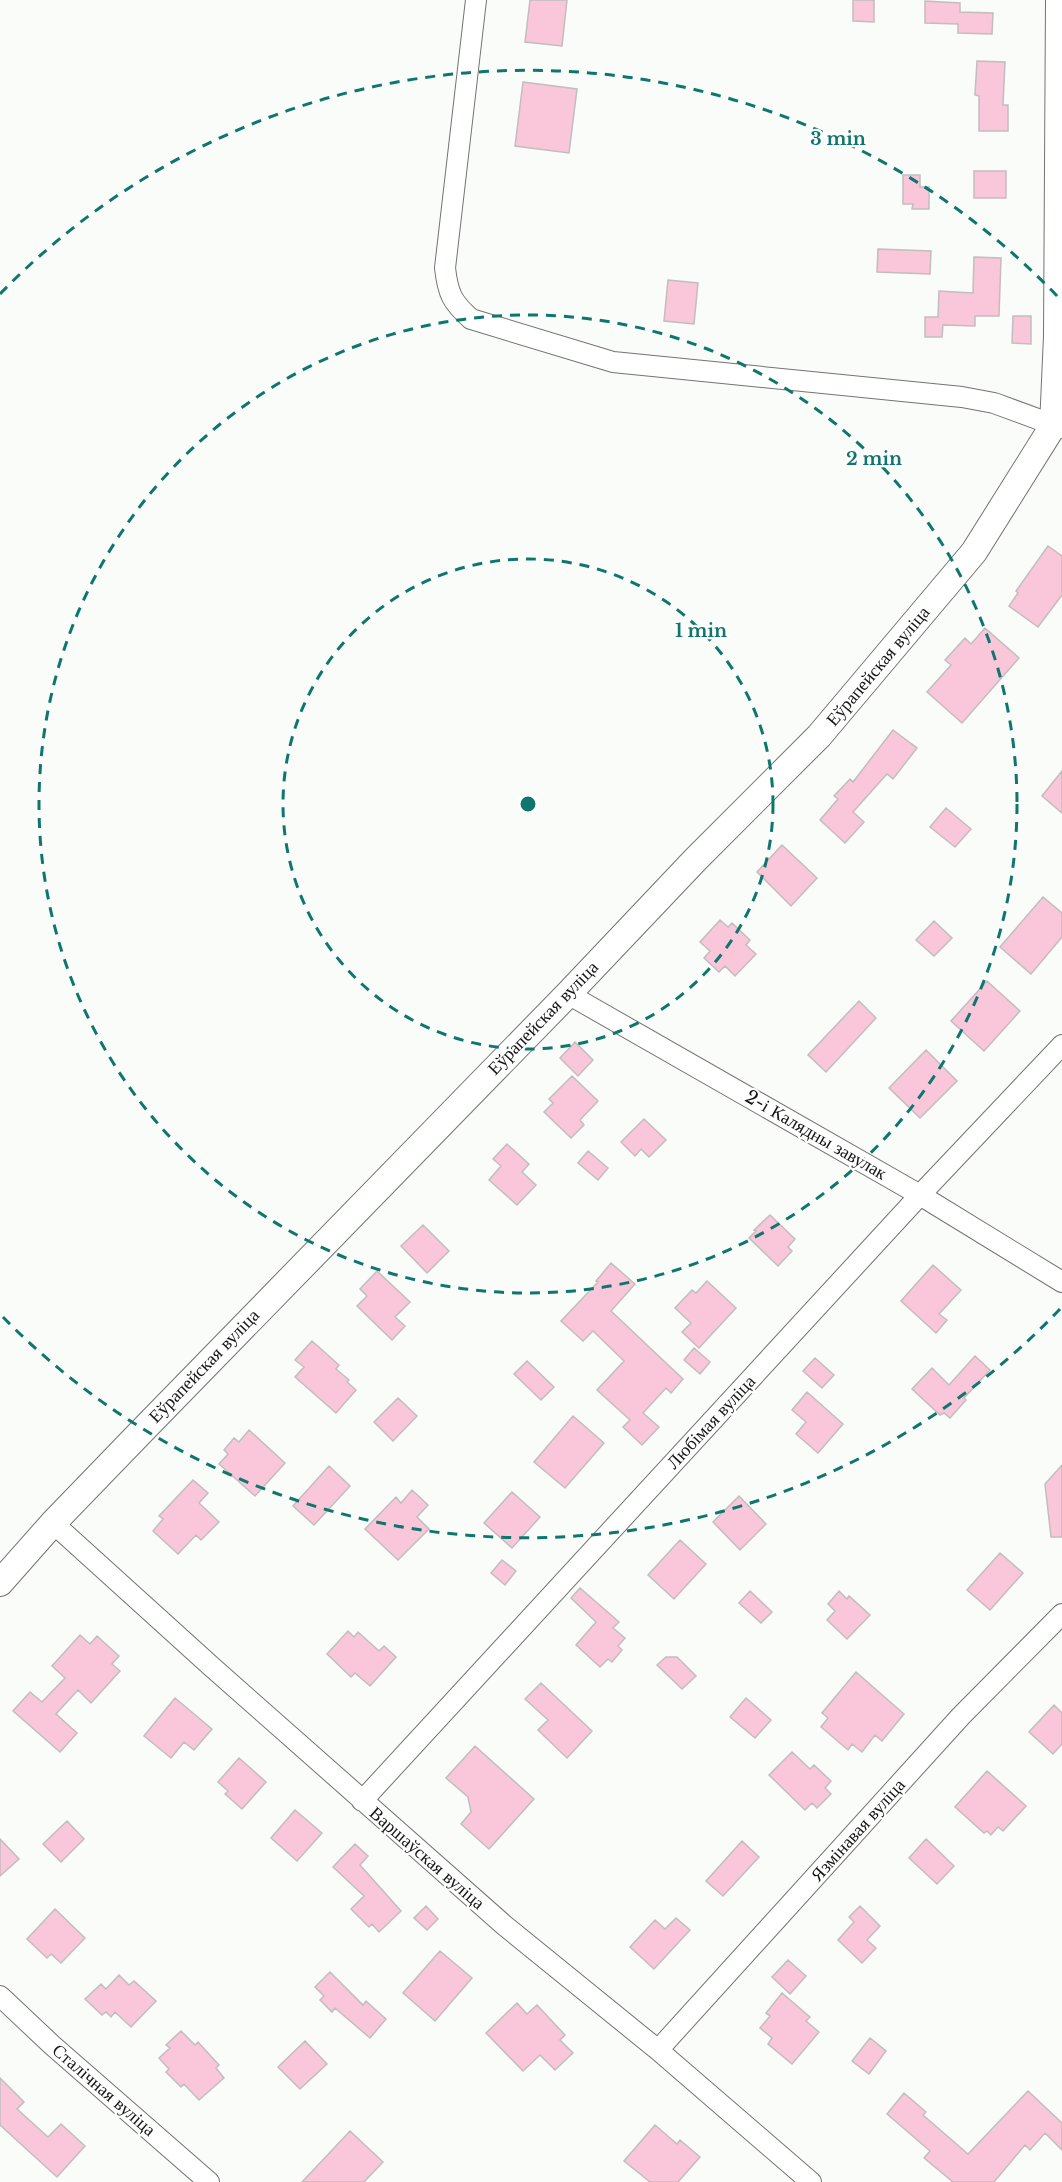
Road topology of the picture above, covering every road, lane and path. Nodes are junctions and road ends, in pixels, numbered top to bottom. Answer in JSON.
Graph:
{"nodes":[{"id":1,"x":476,"y":0,"type":"edge"},
{"id":2,"x":1059,"y":0,"type":"edge"},
{"id":3,"x":1058,"y":427,"type":"edge"},
{"id":4,"x":568,"y":994,"type":"junction"},
{"id":5,"x":1062,"y":1045,"type":"edge"},
{"id":6,"x":920,"y":1195,"type":"junction"},
{"id":7,"x":1062,"y":1282,"type":"edge"},
{"id":8,"x":53,"y":1523,"type":"junction"},
{"id":9,"x":0,"y":1584,"type":"edge"},
{"id":10,"x":1062,"y":1614,"type":"edge"},
{"id":11,"x":362,"y":1801,"type":"junction"},
{"id":12,"x":0,"y":1996,"type":"edge"},
{"id":13,"x":658,"y":2050,"type":"junction"},
{"id":14,"x":209,"y":2182,"type":"edge"},
{"id":15,"x":811,"y":2182,"type":"edge"}],
"edges":[{"from":1,"to":3,"type":"street"},
{"from":2,"to":3,"type":"street"},
{"from":3,"to":4,"type":"street","name":"Еўрапейская вуліца"},
{"from":4,"to":6,"type":"street","name":"2-і Калядны завулак"},
{"from":4,"to":8,"type":"street","name":"Еўрапейская вуліца"},
{"from":5,"to":6,"type":"street","name":"Любімая вуліца"},
{"from":6,"to":7,"type":"street","name":"2-і Калядны завулак"},
{"from":6,"to":11,"type":"street","name":"Любімая вуліца"},
{"from":8,"to":9,"type":"street","name":"Еўрапейская вуліца"},
{"from":8,"to":11,"type":"street","name":"Варшаўская вуліца"},
{"from":10,"to":13,"type":"street","name":"Язмінавая вуліца"},
{"from":11,"to":13,"type":"street","name":"Варшаўская вуліца"},
{"from":12,"to":14,"type":"street","name":"Сталічная вуліца"},
{"from":13,"to":15,"type":"street","name":"Варшаўская вуліца"}]}
